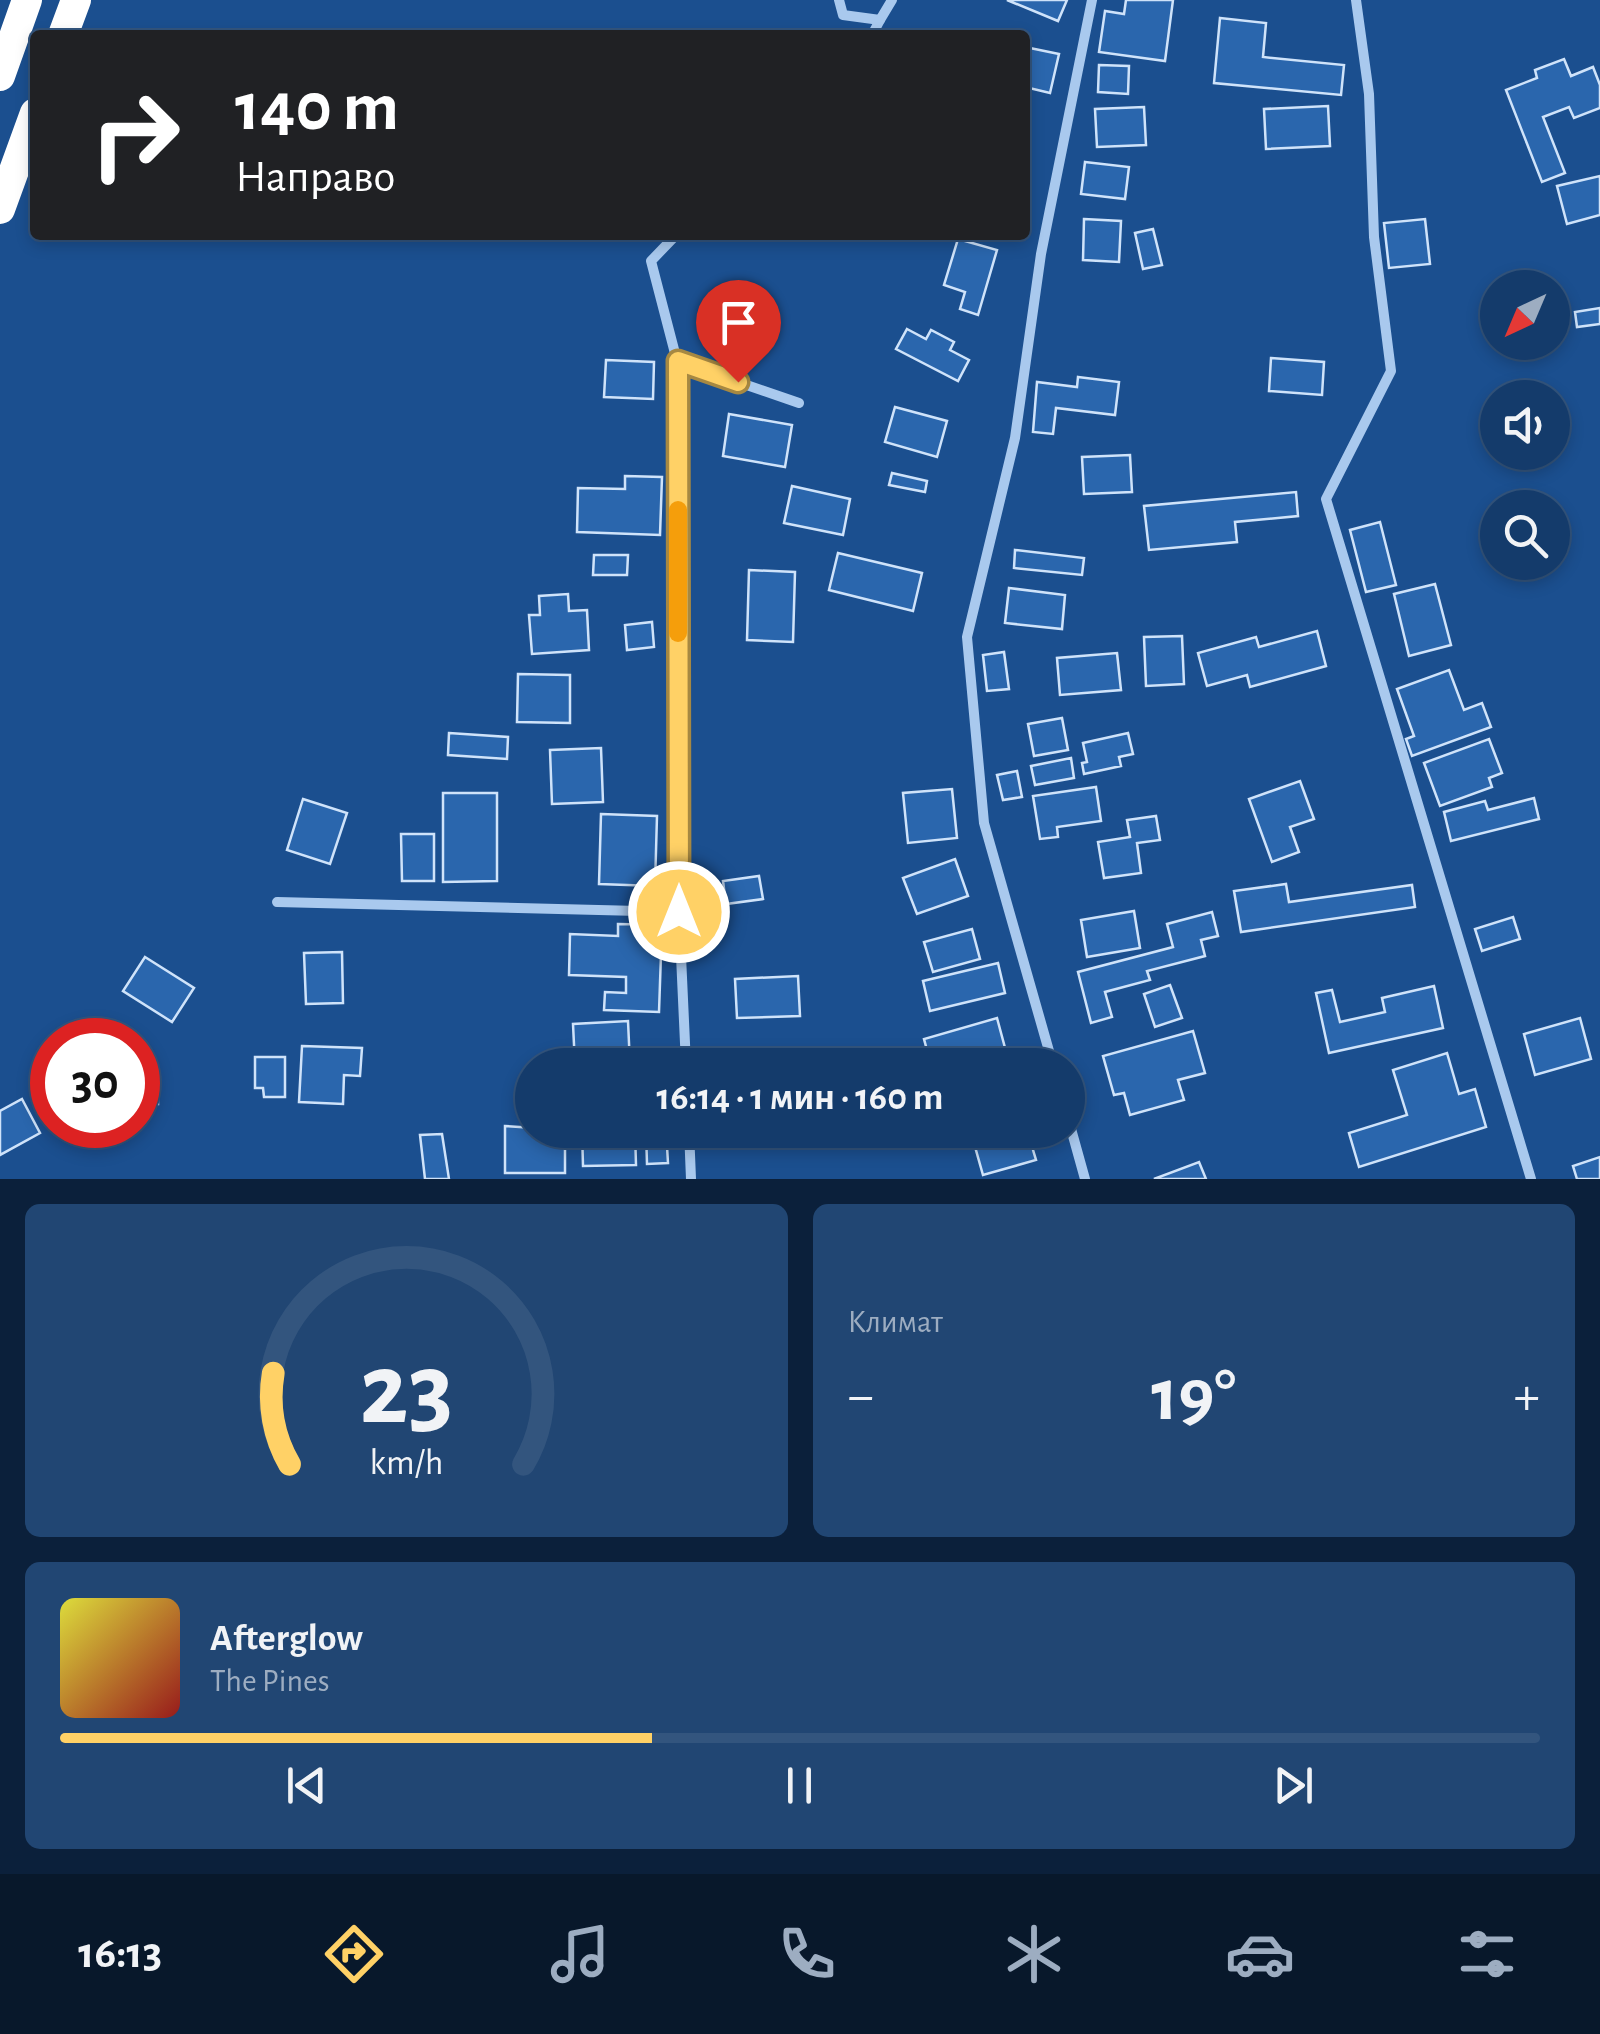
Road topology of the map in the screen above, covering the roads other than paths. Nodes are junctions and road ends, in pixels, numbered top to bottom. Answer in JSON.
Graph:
{"nodes":[{"id":1,"x":27,"y":0,"type":"edge"},
{"id":2,"x":76,"y":0,"type":"edge"},
{"id":3,"x":839,"y":0,"type":"edge"},
{"id":4,"x":892,"y":0,"type":"edge"},
{"id":5,"x":1092,"y":0,"type":"edge"},
{"id":6,"x":1356,"y":0,"type":"edge"},
{"id":7,"x":880,"y":20,"type":"junction"},
{"id":8,"x":66,"y":30,"type":"edge"},
{"id":9,"x":875,"y":30,"type":"edge"},
{"id":10,"x":0,"y":76,"type":"edge"},
{"id":11,"x":30,"y":127,"type":"edge"},
{"id":12,"x":0,"y":210,"type":"edge"},
{"id":13,"x":671,"y":240,"type":"edge"},
{"id":14,"x":678,"y":361,"type":"junction"},
{"id":15,"x":799,"y":403,"type":"dead end"},
{"id":16,"x":277,"y":902,"type":"dead end"},
{"id":17,"x":679,"y":912,"type":"junction"},
{"id":18,"x":685,"y":1048,"type":"edge"},
{"id":19,"x":1047,"y":1048,"type":"edge"},
{"id":20,"x":690,"y":1148,"type":"edge"},
{"id":21,"x":1076,"y":1148,"type":"edge"},
{"id":22,"x":691,"y":1179,"type":"edge"},
{"id":23,"x":1085,"y":1179,"type":"edge"},
{"id":24,"x":1531,"y":1179,"type":"edge"}],
"edges":[{"from":1,"to":10,"type":"highway"},
{"from":2,"to":8,"type":"highway"},
{"from":3,"to":7,"type":"street"},
{"from":4,"to":7,"type":"street"},
{"from":5,"to":19,"type":"street"},
{"from":6,"to":24,"type":"street"},
{"from":7,"to":9,"type":"street"},
{"from":11,"to":12,"type":"highway"},
{"from":13,"to":14,"type":"street"},
{"from":14,"to":15,"type":"street"},
{"from":14,"to":17,"type":"street"},
{"from":16,"to":17,"type":"street"},
{"from":17,"to":18,"type":"street"},
{"from":20,"to":22,"type":"street"},
{"from":21,"to":23,"type":"street"}]}
